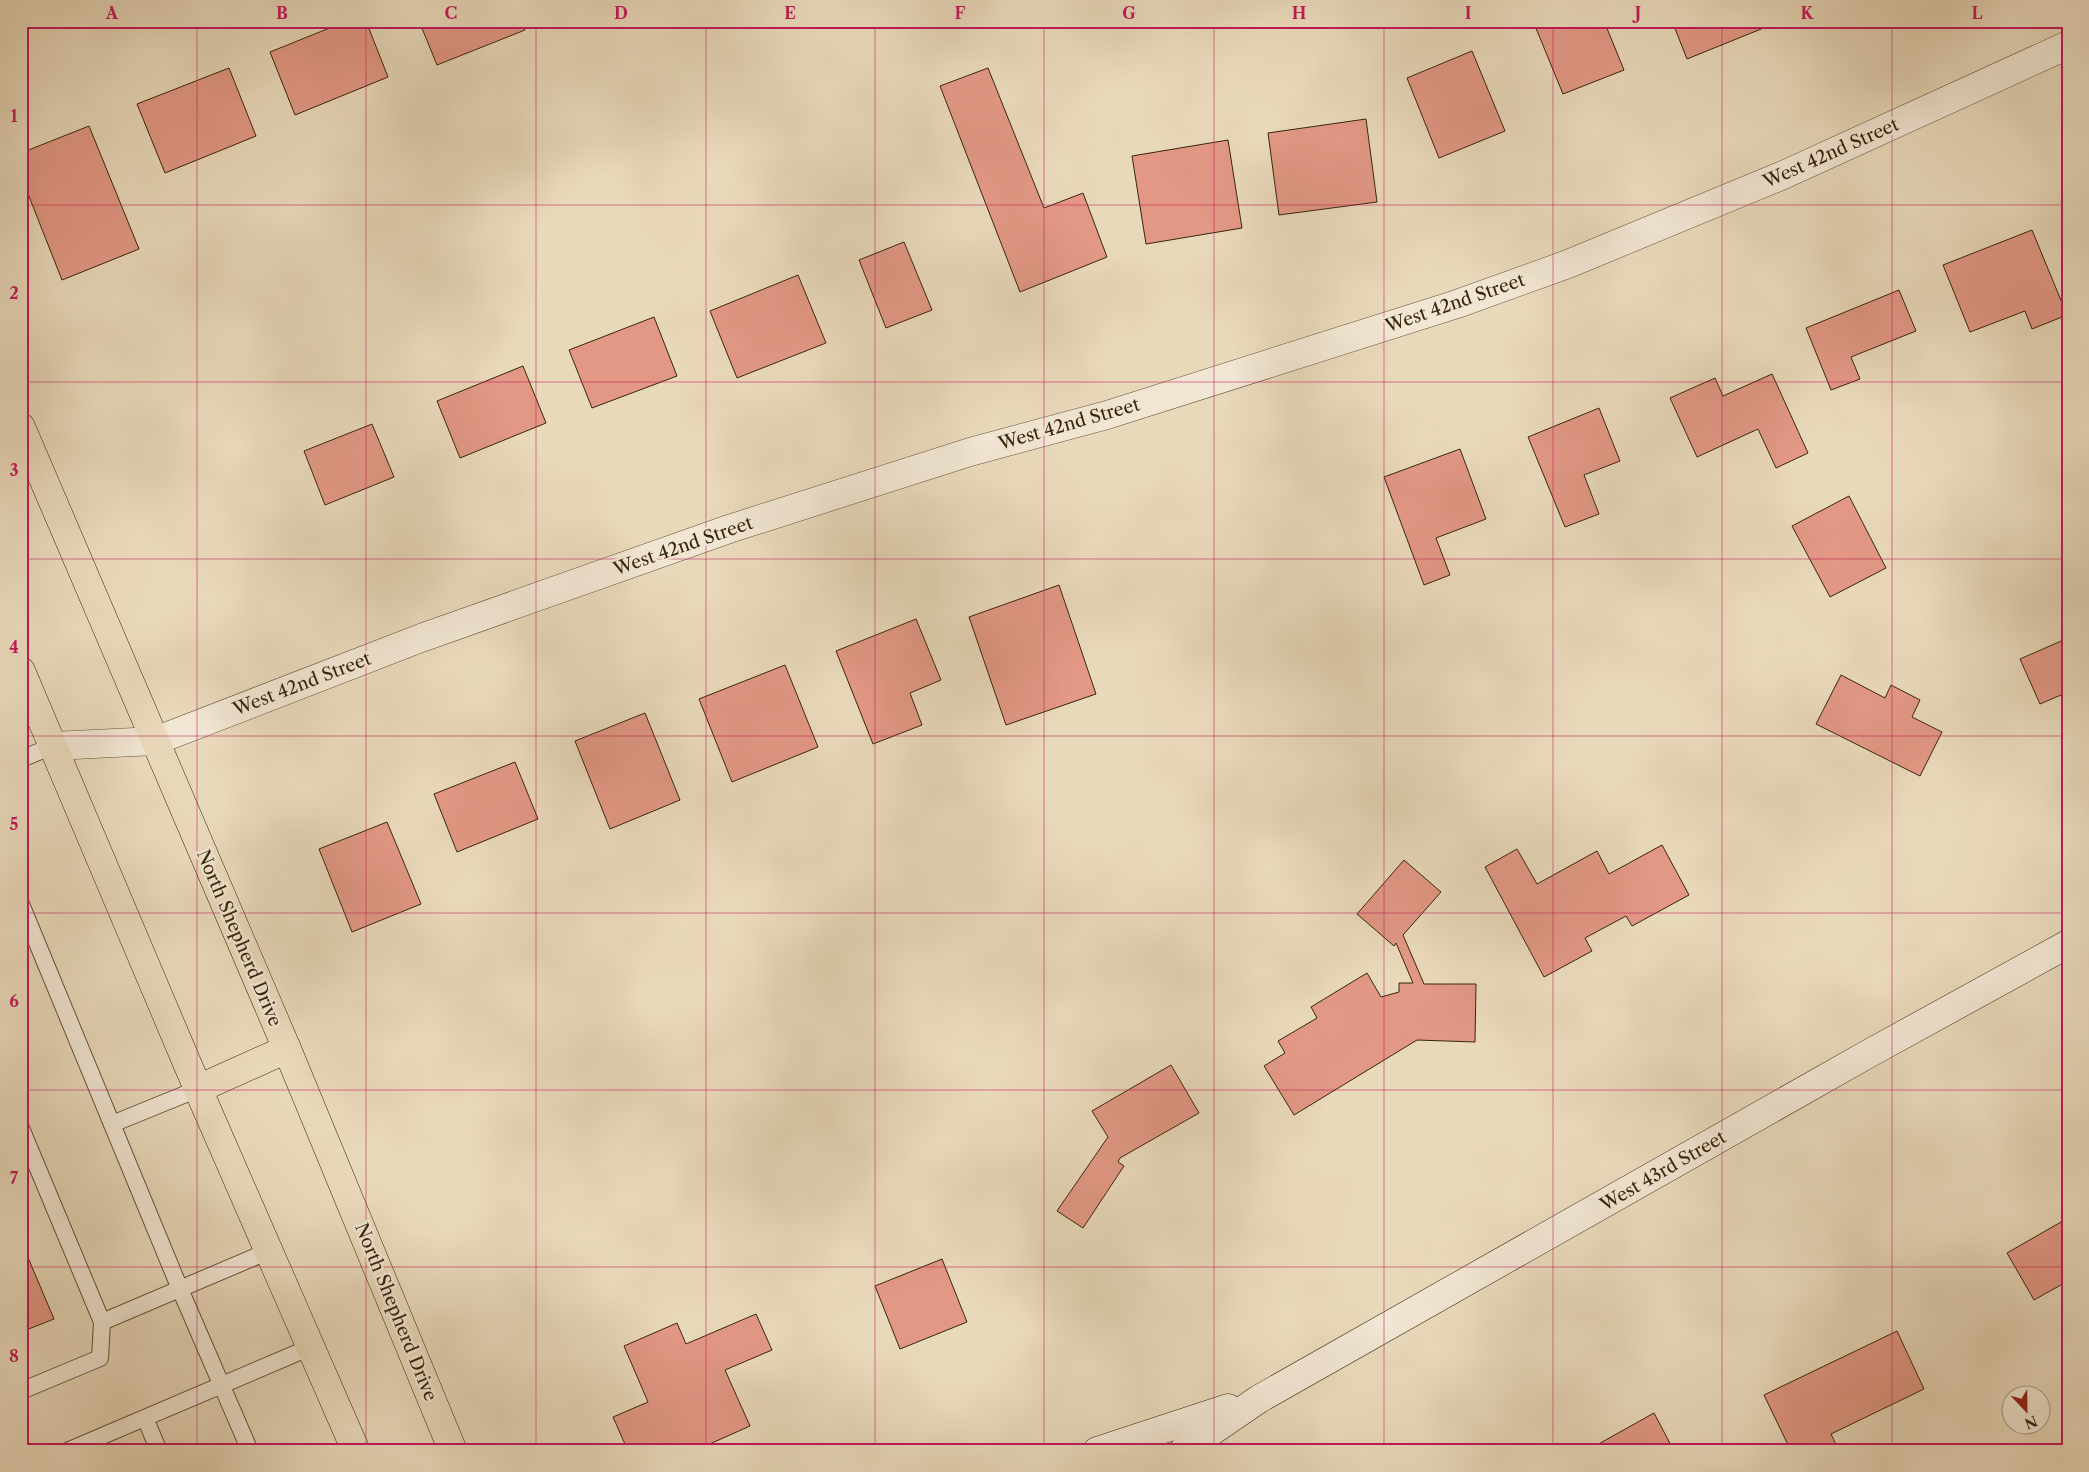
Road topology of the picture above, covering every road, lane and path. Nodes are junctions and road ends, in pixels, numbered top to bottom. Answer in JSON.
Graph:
{"nodes":[{"id":1,"x":2068,"y":45,"type":"edge"},
{"id":2,"x":21,"y":427,"type":"edge"},
{"id":3,"x":21,"y":671,"type":"edge"},
{"id":4,"x":155,"y":740,"type":"junction"},
{"id":5,"x":53,"y":746,"type":"junction"},
{"id":6,"x":21,"y":758,"type":"edge"},
{"id":7,"x":21,"y":904,"type":"edge"},
{"id":8,"x":2068,"y":944,"type":"edge"},
{"id":9,"x":287,"y":1049,"type":"junction"},
{"id":10,"x":198,"y":1089,"type":"junction"},
{"id":11,"x":112,"y":1124,"type":"junction"},
{"id":12,"x":21,"y":1128,"type":"edge"},
{"id":13,"x":269,"y":1251,"type":"junction"},
{"id":14,"x":180,"y":1289,"type":"junction"},
{"id":15,"x":102,"y":1322,"type":"junction"},
{"id":16,"x":311,"y":1347,"type":"junction"},
{"id":17,"x":221,"y":1384,"type":"junction"},
{"id":18,"x":21,"y":1391,"type":"edge"},
{"id":19,"x":1258,"y":1399,"type":"junction"},
{"id":20,"x":144,"y":1418,"type":"junction"},
{"id":21,"x":67,"y":1451,"type":"edge"},
{"id":22,"x":158,"y":1451,"type":"edge"},
{"id":23,"x":250,"y":1451,"type":"edge"},
{"id":24,"x":356,"y":1451,"type":"edge"},
{"id":25,"x":453,"y":1451,"type":"edge"},
{"id":26,"x":1096,"y":1451,"type":"edge"},
{"id":27,"x":1183,"y":1451,"type":"edge"}],
"edges":[{"from":1,"to":4,"type":"street","name":"West 42nd Street"},
{"from":2,"to":4,"type":"main road","name":"North Shepherd Drive"},
{"from":3,"to":5,"type":"main road"},
{"from":4,"to":5,"type":"street","name":"West 42nd Street"},
{"from":4,"to":9,"type":"main road","name":"North Shepherd Drive"},
{"from":5,"to":6,"type":"lane"},
{"from":5,"to":10,"type":"main road"},
{"from":7,"to":11,"type":"lane"},
{"from":8,"to":19,"type":"street","name":"West 43rd Street"},
{"from":9,"to":10,"type":"main road"},
{"from":9,"to":25,"type":"main road","name":"North Shepherd Drive"},
{"from":10,"to":11,"type":"lane"},
{"from":10,"to":13,"type":"main road"},
{"from":11,"to":14,"type":"lane"},
{"from":12,"to":15,"type":"lane"},
{"from":13,"to":14,"type":"lane"},
{"from":13,"to":16,"type":"main road"},
{"from":14,"to":15,"type":"lane"},
{"from":14,"to":17,"type":"lane"},
{"from":15,"to":18,"type":"lane"},
{"from":16,"to":17,"type":"lane"},
{"from":16,"to":24,"type":"main road"},
{"from":17,"to":20,"type":"lane"},
{"from":17,"to":23,"type":"lane"},
{"from":19,"to":26,"type":"street","name":"West 43rd Street"},
{"from":19,"to":27,"type":"street","name":"West 43rd Street"},
{"from":20,"to":21,"type":"lane"},
{"from":20,"to":22,"type":"lane"}]}
